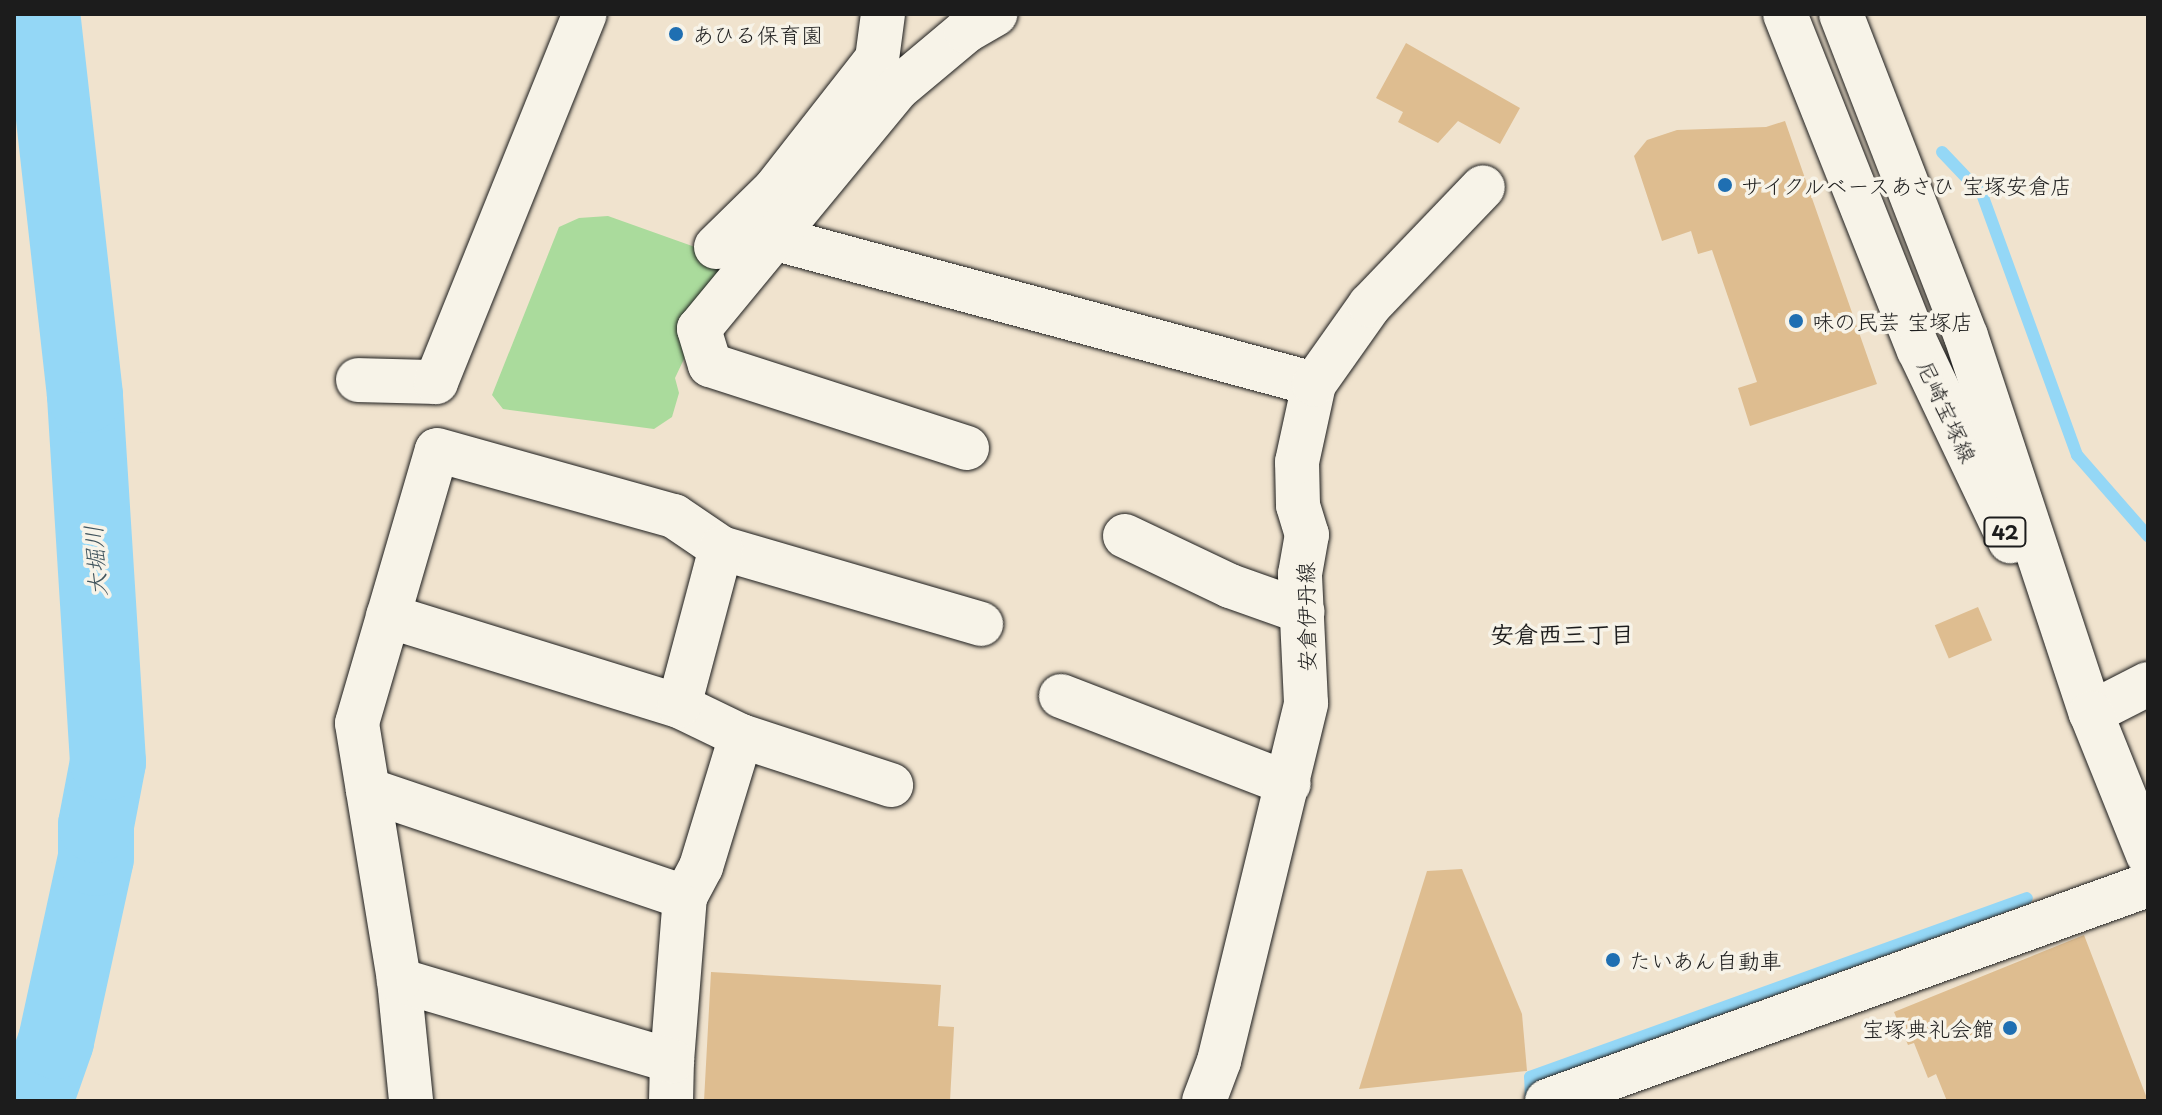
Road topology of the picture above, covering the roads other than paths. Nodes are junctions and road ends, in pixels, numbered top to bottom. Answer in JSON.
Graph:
{"nodes":[{"id":1,"x":585,"y":14,"type":"edge"},
{"id":2,"x":883,"y":14,"type":"edge"},
{"id":3,"x":995,"y":14,"type":"edge"},
{"id":4,"x":1785,"y":14,"type":"edge"},
{"id":5,"x":1841,"y":14,"type":"edge"},
{"id":6,"x":1483,"y":187,"type":"dead end"},
{"id":7,"x":773,"y":238,"type":"junction"},
{"id":8,"x":716,"y":247,"type":"dead end"},
{"id":9,"x":358,"y":380,"type":"dead end"},
{"id":10,"x":1314,"y":384,"type":"junction"},
{"id":11,"x":967,"y":448,"type":"dead end"},
{"id":12,"x":1125,"y":536,"type":"dead end"},
{"id":13,"x":721,"y":548,"type":"junction"},
{"id":14,"x":1303,"y":612,"type":"junction"},
{"id":15,"x":388,"y":616,"type":"junction"},
{"id":16,"x":981,"y":624,"type":"dead end"},
{"id":17,"x":2148,"y":684,"type":"edge"},
{"id":18,"x":1061,"y":696,"type":"dead end"},
{"id":19,"x":679,"y":706,"type":"junction"},
{"id":20,"x":2091,"y":713,"type":"junction"},
{"id":21,"x":741,"y":736,"type":"junction"},
{"id":22,"x":1289,"y":784,"type":"junction"},
{"id":23,"x":891,"y":785,"type":"dead end"},
{"id":24,"x":368,"y":790,"type":"junction"},
{"id":25,"x":2148,"y":855,"type":"edge"},
{"id":26,"x":2148,"y":885,"type":"edge"},
{"id":27,"x":685,"y":897,"type":"junction"},
{"id":28,"x":399,"y":980,"type":"junction"},
{"id":29,"x":672,"y":1081,"type":"edge"},
{"id":30,"x":411,"y":1101,"type":"edge"},
{"id":31,"x":1204,"y":1101,"type":"edge"},
{"id":32,"x":1547,"y":1101,"type":"edge"}],
"edges":[{"from":1,"to":9,"type":"street"},
{"from":2,"to":8,"type":"street"},
{"from":3,"to":7,"type":"street"},
{"from":4,"to":20,"type":"street","name":"尼崎宝塚線","number":"42"},
{"from":5,"to":20,"type":"street","name":"尼崎宝塚線","number":"42"},
{"from":6,"to":10,"type":"street","name":"安倉伊丹線"},
{"from":7,"to":10,"type":"street"},
{"from":7,"to":11,"type":"street"},
{"from":10,"to":14,"type":"street","name":"安倉伊丹線"},
{"from":12,"to":14,"type":"street"},
{"from":13,"to":15,"type":"street"},
{"from":13,"to":16,"type":"street"},
{"from":13,"to":19,"type":"street"},
{"from":14,"to":22,"type":"street","name":"安倉伊丹線"},
{"from":15,"to":19,"type":"street"},
{"from":15,"to":24,"type":"street"},
{"from":17,"to":20,"type":"street"},
{"from":18,"to":22,"type":"street"},
{"from":19,"to":21,"type":"street"},
{"from":20,"to":25,"type":"street","name":"尼崎宝塚線","number":"42"},
{"from":21,"to":23,"type":"street"},
{"from":21,"to":27,"type":"street"},
{"from":22,"to":31,"type":"street","name":"安倉伊丹線"},
{"from":24,"to":27,"type":"street"},
{"from":24,"to":28,"type":"street"},
{"from":26,"to":32,"type":"street"},
{"from":27,"to":29,"type":"street"},
{"from":28,"to":29,"type":"street"},
{"from":28,"to":30,"type":"street"}]}
